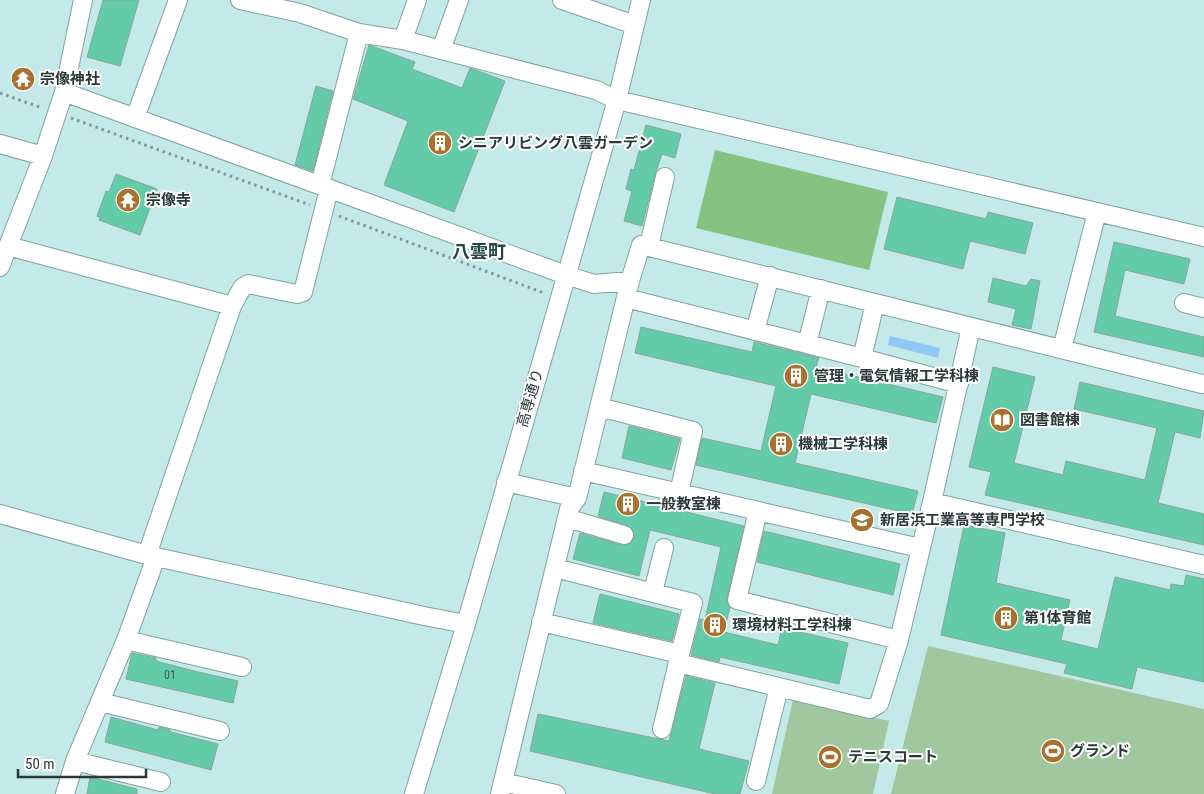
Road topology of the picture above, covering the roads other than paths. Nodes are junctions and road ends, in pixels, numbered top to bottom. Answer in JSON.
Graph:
{"nodes":[{"id":1,"x":83,"y":0,"type":"edge"},
{"id":2,"x":178,"y":0,"type":"edge"},
{"id":3,"x":417,"y":0,"type":"edge"},
{"id":4,"x":459,"y":0,"type":"edge"},
{"id":5,"x":562,"y":0,"type":"edge"},
{"id":6,"x":641,"y":0,"type":"edge"},
{"id":7,"x":251,"y":2,"type":"edge"},
{"id":8,"x":635,"y":25,"type":"junction"},
{"id":9,"x":359,"y":33,"type":"junction"},
{"id":10,"x":403,"y":40,"type":"junction"},
{"id":11,"x":441,"y":50,"type":"junction"},
{"id":12,"x":64,"y":92,"type":"junction"},
{"id":13,"x":617,"y":100,"type":"junction"},
{"id":14,"x":135,"y":118,"type":"junction"},
{"id":15,"x":0,"y":144,"type":"edge"},
{"id":16,"x":43,"y":156,"type":"junction"},
{"id":17,"x":665,"y":177,"type":"dead end"},
{"id":18,"x":324,"y":187,"type":"junction"},
{"id":19,"x":1097,"y":212,"type":"junction"},
{"id":20,"x":1204,"y":237,"type":"edge"},
{"id":21,"x":8,"y":246,"type":"junction"},
{"id":22,"x":649,"y":246,"type":"junction"},
{"id":23,"x":0,"y":268,"type":"edge"},
{"id":24,"x":566,"y":275,"type":"junction"},
{"id":25,"x":770,"y":276,"type":"junction"},
{"id":26,"x":628,"y":289,"type":"junction"},
{"id":27,"x":821,"y":289,"type":"junction"},
{"id":28,"x":875,"y":302,"type":"junction"},
{"id":29,"x":1184,"y":303,"type":"dead end"},
{"id":30,"x":232,"y":306,"type":"junction"},
{"id":31,"x":1204,"y":308,"type":"edge"},
{"id":32,"x":971,"y":326,"type":"junction"},
{"id":33,"x":755,"y":331,"type":"junction"},
{"id":34,"x":807,"y":344,"type":"junction"},
{"id":35,"x":1062,"y":349,"type":"junction"},
{"id":36,"x":862,"y":358,"type":"junction"},
{"id":37,"x":959,"y":384,"type":"junction"},
{"id":38,"x":1202,"y":384,"type":"dead end"},
{"id":39,"x":599,"y":407,"type":"junction"},
{"id":40,"x":583,"y":471,"type":"junction"},
{"id":41,"x":506,"y":482,"type":"junction"},
{"id":42,"x":679,"y":493,"type":"junction"},
{"id":43,"x":577,"y":498,"type":"junction"},
{"id":44,"x":932,"y":502,"type":"junction"},
{"id":45,"x":758,"y":511,"type":"junction"},
{"id":46,"x":0,"y":514,"type":"edge"},
{"id":47,"x":567,"y":518,"type":"junction"},
{"id":48,"x":624,"y":535,"type":"dead end"},
{"id":49,"x":664,"y":548,"type":"dead end"},
{"id":50,"x":920,"y":548,"type":"junction"},
{"id":51,"x":151,"y":556,"type":"junction"},
{"id":52,"x":1204,"y":565,"type":"edge"},
{"id":53,"x":555,"y":568,"type":"junction"},
{"id":54,"x":653,"y":592,"type":"junction"},
{"id":55,"x":541,"y":622,"type":"junction"},
{"id":56,"x":466,"y":624,"type":"junction"},
{"id":57,"x":126,"y":640,"type":"junction"},
{"id":58,"x":899,"y":640,"type":"junction"},
{"id":59,"x":679,"y":658,"type":"junction"},
{"id":60,"x":242,"y":667,"type":"dead end"},
{"id":61,"x":779,"y":687,"type":"junction"},
{"id":62,"x":100,"y":702,"type":"junction"},
{"id":63,"x":662,"y":729,"type":"dead end"},
{"id":64,"x":220,"y":731,"type":"dead end"},
{"id":65,"x":75,"y":761,"type":"junction"},
{"id":66,"x":756,"y":781,"type":"dead end"},
{"id":67,"x":161,"y":782,"type":"dead end"},
{"id":68,"x":502,"y":788,"type":"edge"},
{"id":69,"x":65,"y":794,"type":"edge"},
{"id":70,"x":414,"y":794,"type":"edge"},
{"id":71,"x":556,"y":794,"type":"edge"}],
"edges":[{"from":1,"to":12,"type":"street"},
{"from":2,"to":14,"type":"street"},
{"from":3,"to":10,"type":"street"},
{"from":4,"to":11,"type":"street"},
{"from":5,"to":8,"type":"street"},
{"from":6,"to":8,"type":"street","name":"高専通り"},
{"from":7,"to":9,"type":"street"},
{"from":8,"to":13,"type":"street","name":"高専通り"},
{"from":9,"to":10,"type":"street"},
{"from":9,"to":18,"type":"street"},
{"from":10,"to":11,"type":"street"},
{"from":11,"to":13,"type":"street"},
{"from":12,"to":14,"type":"street"},
{"from":12,"to":16,"type":"street"},
{"from":13,"to":19,"type":"street"},
{"from":13,"to":24,"type":"street","name":"高専通り"},
{"from":14,"to":18,"type":"street"},
{"from":15,"to":16,"type":"street"},
{"from":16,"to":21,"type":"street"},
{"from":17,"to":22,"type":"street"},
{"from":18,"to":24,"type":"street"},
{"from":18,"to":30,"type":"street"},
{"from":19,"to":20,"type":"street"},
{"from":19,"to":35,"type":"street"},
{"from":21,"to":23,"type":"street"},
{"from":21,"to":30,"type":"street"},
{"from":22,"to":25,"type":"street"},
{"from":22,"to":26,"type":"street"},
{"from":24,"to":26,"type":"street"},
{"from":24,"to":41,"type":"street","name":"高専通り"},
{"from":25,"to":27,"type":"street"},
{"from":25,"to":33,"type":"street"},
{"from":26,"to":33,"type":"street"},
{"from":26,"to":39,"type":"street"},
{"from":27,"to":28,"type":"street"},
{"from":27,"to":34,"type":"street"},
{"from":28,"to":32,"type":"street"},
{"from":28,"to":36,"type":"street"},
{"from":29,"to":31,"type":"street"},
{"from":30,"to":51,"type":"street"},
{"from":32,"to":35,"type":"street"},
{"from":32,"to":37,"type":"street"},
{"from":33,"to":34,"type":"street"},
{"from":34,"to":36,"type":"street"},
{"from":35,"to":38,"type":"street"},
{"from":36,"to":37,"type":"street"},
{"from":37,"to":44,"type":"street"},
{"from":39,"to":40,"type":"street"},
{"from":39,"to":42,"type":"street"},
{"from":40,"to":42,"type":"street"},
{"from":40,"to":43,"type":"street"},
{"from":41,"to":43,"type":"street"},
{"from":41,"to":56,"type":"street","name":"高専通り"},
{"from":42,"to":45,"type":"street"},
{"from":43,"to":47,"type":"street"},
{"from":44,"to":50,"type":"street"},
{"from":44,"to":52,"type":"street"},
{"from":45,"to":50,"type":"street"},
{"from":45,"to":58,"type":"street"},
{"from":46,"to":51,"type":"street"},
{"from":47,"to":48,"type":"street"},
{"from":47,"to":53,"type":"street"},
{"from":49,"to":54,"type":"street"},
{"from":50,"to":58,"type":"street"},
{"from":51,"to":56,"type":"street"},
{"from":51,"to":57,"type":"street"},
{"from":53,"to":54,"type":"street"},
{"from":53,"to":55,"type":"street"},
{"from":54,"to":59,"type":"street"},
{"from":55,"to":59,"type":"street"},
{"from":55,"to":68,"type":"street"},
{"from":56,"to":70,"type":"street","name":"高専通り"},
{"from":57,"to":60,"type":"street"},
{"from":57,"to":62,"type":"street"},
{"from":58,"to":61,"type":"street"},
{"from":59,"to":61,"type":"street"},
{"from":59,"to":63,"type":"street"},
{"from":61,"to":66,"type":"street"},
{"from":62,"to":64,"type":"street"},
{"from":62,"to":65,"type":"street"},
{"from":65,"to":67,"type":"street"},
{"from":65,"to":69,"type":"street"},
{"from":68,"to":71,"type":"street"}]}
